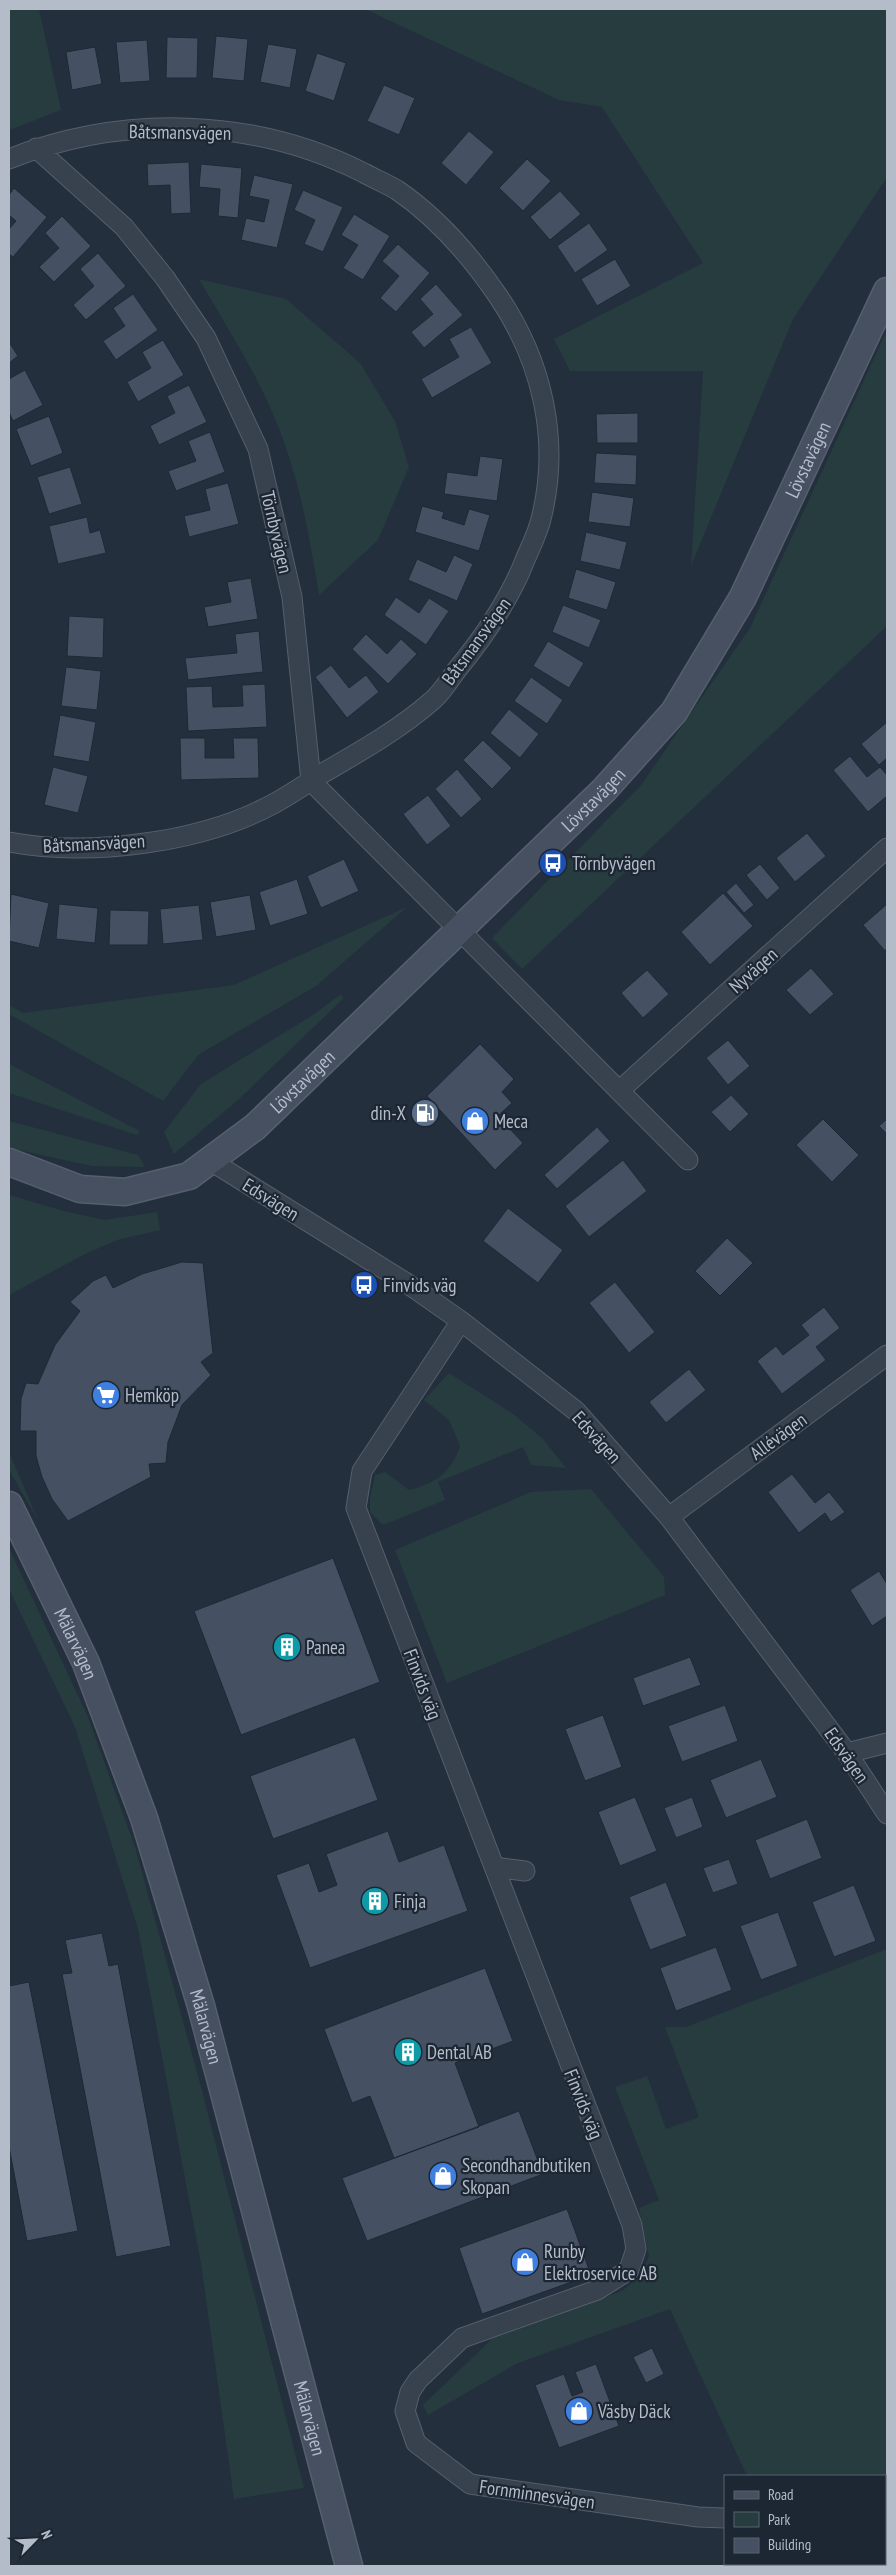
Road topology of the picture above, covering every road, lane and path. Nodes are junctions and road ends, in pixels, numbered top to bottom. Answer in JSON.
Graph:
{"nodes":[{"id":1,"x":36,"y":148,"type":"junction"},
{"id":2,"x":9,"y":159,"type":"edge"},
{"id":3,"x":887,"y":291,"type":"edge"},
{"id":4,"x":311,"y":781,"type":"junction"},
{"id":5,"x":9,"y":842,"type":"edge"},
{"id":6,"x":887,"y":848,"type":"edge"},
{"id":7,"x":460,"y":931,"type":"junction"},
{"id":8,"x":619,"y":1091,"type":"junction"},
{"id":9,"x":688,"y":1160,"type":"dead end"},
{"id":10,"x":211,"y":1161,"type":"junction"},
{"id":11,"x":9,"y":1162,"type":"edge"},
{"id":12,"x":461,"y":1321,"type":"junction"},
{"id":13,"x":887,"y":1355,"type":"edge"},
{"id":14,"x":9,"y":1505,"type":"edge"},
{"id":15,"x":669,"y":1517,"type":"junction"},
{"id":16,"x":887,"y":1743,"type":"edge"},
{"id":17,"x":847,"y":1753,"type":"junction"},
{"id":18,"x":887,"y":1814,"type":"edge"},
{"id":19,"x":494,"y":1867,"type":"junction"},
{"id":20,"x":525,"y":1872,"type":"dead end"},
{"id":21,"x":410,"y":2392,"type":"joint"},
{"id":22,"x":724,"y":2518,"type":"edge"},
{"id":23,"x":349,"y":2566,"type":"edge"}],
"edges":[{"from":1,"to":2,"type":"street","name":"Båtsmansvägen"},
{"from":1,"to":4,"type":"street","name":"Törnbyvägen"},
{"from":1,"to":4,"type":"street","name":"Båtsmansvägen"},
{"from":3,"to":7,"type":"street","name":"Lövstavägen"},
{"from":4,"to":5,"type":"street","name":"Båtsmansvägen"},
{"from":4,"to":7,"type":"street"},
{"from":6,"to":8,"type":"street","name":"Nyvägen"},
{"from":7,"to":8,"type":"street"},
{"from":7,"to":10,"type":"street","name":"Lövstavägen"},
{"from":8,"to":9,"type":"street"},
{"from":10,"to":11,"type":"street","name":"Lövstavägen"},
{"from":10,"to":12,"type":"street","name":"Edsvägen"},
{"from":12,"to":15,"type":"street","name":"Edsvägen"},
{"from":12,"to":19,"type":"street","name":"Finvids väg"},
{"from":13,"to":15,"type":"street","name":"Allévägen"},
{"from":14,"to":23,"type":"street","name":"Mälarvägen"},
{"from":15,"to":17,"type":"street","name":"Edsvägen"},
{"from":16,"to":17,"type":"street"},
{"from":17,"to":18,"type":"street","name":"Edsvägen"},
{"from":19,"to":20,"type":"street"},
{"from":19,"to":21,"type":"street","name":"Finvids väg"},
{"from":21,"to":22,"type":"street","name":"Fornminnesvägen"}]}
